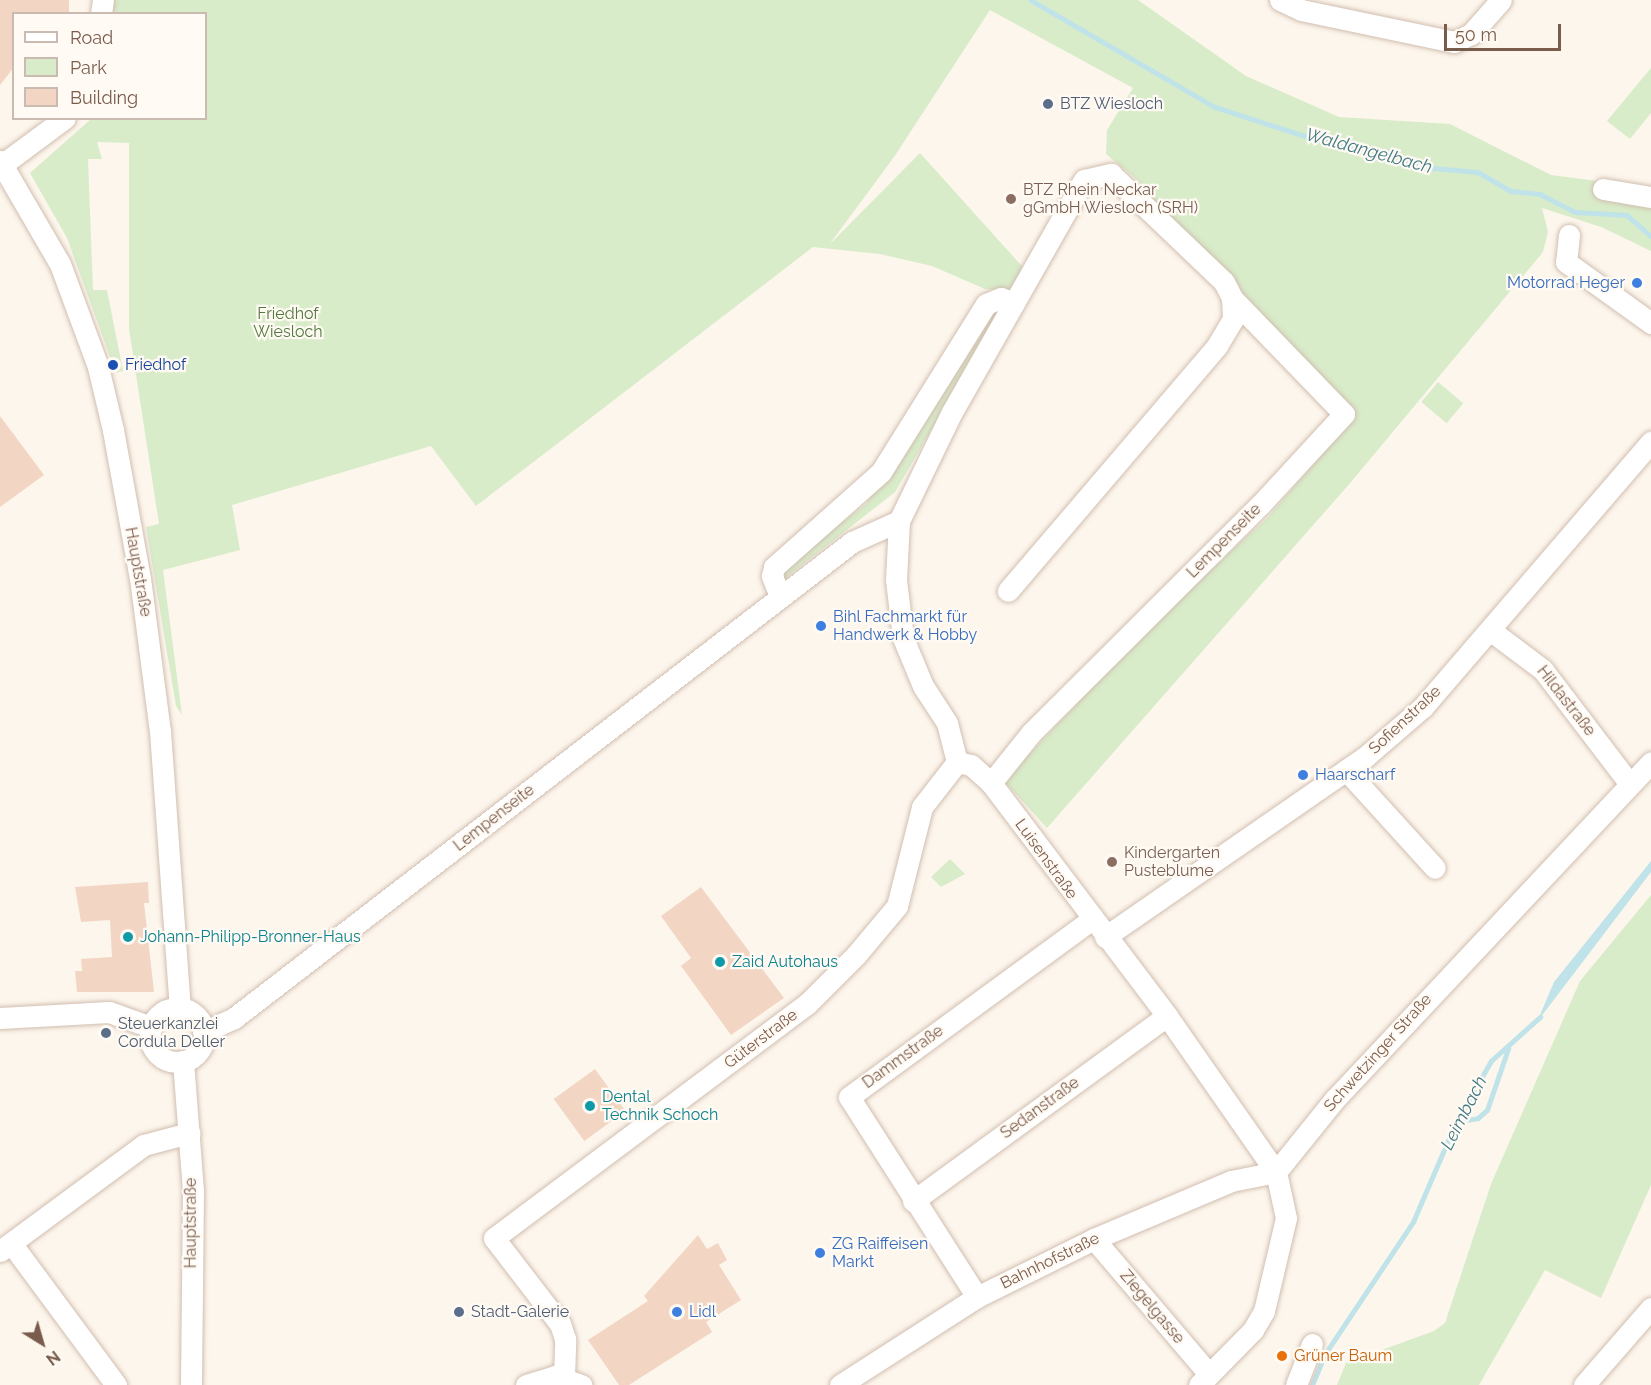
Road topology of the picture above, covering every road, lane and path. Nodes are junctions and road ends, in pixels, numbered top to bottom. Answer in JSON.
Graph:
{"nodes":[{"id":1,"x":1281,"y":0,"type":"edge"},
{"id":2,"x":1501,"y":0,"type":"edge"},
{"id":3,"x":62,"y":120,"type":"edge"},
{"id":4,"x":1,"y":162,"type":"edge"},
{"id":5,"x":1603,"y":189,"type":"dead end"},
{"id":6,"x":1651,"y":197,"type":"edge"},
{"id":7,"x":1569,"y":235,"type":"dead end"},
{"id":8,"x":1232,"y":297,"type":"junction"},
{"id":9,"x":1014,"y":303,"type":"junction"},
{"id":10,"x":1651,"y":323,"type":"edge"},
{"id":11,"x":1651,"y":442,"type":"edge"},
{"id":12,"x":899,"y":521,"type":"junction"},
{"id":13,"x":1008,"y":591,"type":"dead end"},
{"id":14,"x":780,"y":596,"type":"junction"},
{"id":15,"x":1490,"y":630,"type":"junction"},
{"id":16,"x":957,"y":762,"type":"junction"},
{"id":17,"x":1651,"y":762,"type":"edge"},
{"id":18,"x":1346,"y":770,"type":"junction"},
{"id":19,"x":991,"y":783,"type":"junction"},
{"id":20,"x":1630,"y":784,"type":"junction"},
{"id":21,"x":1435,"y":868,"type":"dead end"},
{"id":22,"x":1091,"y":920,"type":"junction"},
{"id":23,"x":1105,"y":937,"type":"junction"},
{"id":24,"x":180,"y":1008,"type":"junction"},
{"id":25,"x":1167,"y":1016,"type":"junction"},
{"id":26,"x":0,"y":1018,"type":"edge"},
{"id":27,"x":151,"y":1027,"type":"junction"},
{"id":28,"x":203,"y":1032,"type":"junction"},
{"id":29,"x":183,"y":1061,"type":"junction"},
{"id":30,"x":189,"y":1133,"type":"junction"},
{"id":31,"x":1276,"y":1172,"type":"junction"},
{"id":32,"x":913,"y":1201,"type":"junction"},
{"id":33,"x":1094,"y":1239,"type":"junction"},
{"id":34,"x":6,"y":1247,"type":"edge"},
{"id":35,"x":977,"y":1297,"type":"junction"},
{"id":36,"x":1651,"y":1308,"type":"edge"},
{"id":37,"x":1626,"y":1333,"type":"junction"},
{"id":38,"x":1651,"y":1335,"type":"edge"},
{"id":39,"x":1312,"y":1344,"type":"dead end"},
{"id":40,"x":1204,"y":1380,"type":"edge"},
{"id":41,"x":572,"y":1381,"type":"edge"},
{"id":42,"x":116,"y":1385,"type":"edge"},
{"id":43,"x":191,"y":1385,"type":"edge"},
{"id":44,"x":526,"y":1385,"type":"edge"},
{"id":45,"x":840,"y":1385,"type":"edge"},
{"id":46,"x":1296,"y":1385,"type":"edge"},
{"id":47,"x":1584,"y":1385,"type":"edge"}],
"edges":[{"from":1,"to":2,"type":"street"},
{"from":3,"to":4,"type":"street"},
{"from":4,"to":24,"type":"street","name":"Hauptstraße"},
{"from":5,"to":6,"type":"street"},
{"from":7,"to":10,"type":"street"},
{"from":8,"to":9,"type":"street","name":"Lempenseite"},
{"from":8,"to":13,"type":"street"},
{"from":8,"to":19,"type":"street","name":"Lempenseite"},
{"from":9,"to":12,"type":"street","name":"Lempenseite"},
{"from":9,"to":14,"type":"street"},
{"from":11,"to":15,"type":"street","name":"Sofienstraße"},
{"from":12,"to":14,"type":"street","name":"Lempenseite"},
{"from":12,"to":16,"type":"street"},
{"from":14,"to":28,"type":"street","name":"Lempenseite"},
{"from":15,"to":18,"type":"street","name":"Sofienstraße"},
{"from":15,"to":20,"type":"street","name":"Hildastraße"},
{"from":16,"to":19,"type":"street","name":"Luisenstraße"},
{"from":16,"to":41,"type":"street","name":"Güterstraße"},
{"from":17,"to":20,"type":"street","name":"Schwetzinger Straße"},
{"from":18,"to":21,"type":"street"},
{"from":18,"to":23,"type":"street","name":"Sofienstraße"},
{"from":19,"to":22,"type":"street","name":"Luisenstraße"},
{"from":20,"to":31,"type":"street","name":"Schwetzinger Straße"},
{"from":22,"to":23,"type":"street","name":"Luisenstraße"},
{"from":22,"to":32,"type":"street","name":"Dammstraße"},
{"from":23,"to":25,"type":"street","name":"Luisenstraße"},
{"from":24,"to":27,"type":"street"},
{"from":24,"to":28,"type":"street"},
{"from":25,"to":31,"type":"street","name":"Luisenstraße"},
{"from":25,"to":32,"type":"street","name":"Sedanstraße"},
{"from":26,"to":27,"type":"street"},
{"from":27,"to":29,"type":"street"},
{"from":28,"to":29,"type":"street"},
{"from":29,"to":30,"type":"street","name":"Hauptstraße"},
{"from":30,"to":34,"type":"street"},
{"from":30,"to":43,"type":"street","name":"Hauptstraße"},
{"from":31,"to":33,"type":"street","name":"Bahnhofstraße"},
{"from":31,"to":40,"type":"street"},
{"from":32,"to":35,"type":"street","name":"Dammstraße"},
{"from":33,"to":35,"type":"street","name":"Bahnhofstraße"},
{"from":33,"to":40,"type":"street","name":"Ziegelgasse"},
{"from":34,"to":42,"type":"street"},
{"from":35,"to":45,"type":"street","name":"Bahnhofstraße"},
{"from":36,"to":37,"type":"street"},
{"from":37,"to":38,"type":"street"},
{"from":37,"to":47,"type":"street"},
{"from":39,"to":46,"type":"street"},
{"from":41,"to":44,"type":"street","name":"Güterstraße"}]}
